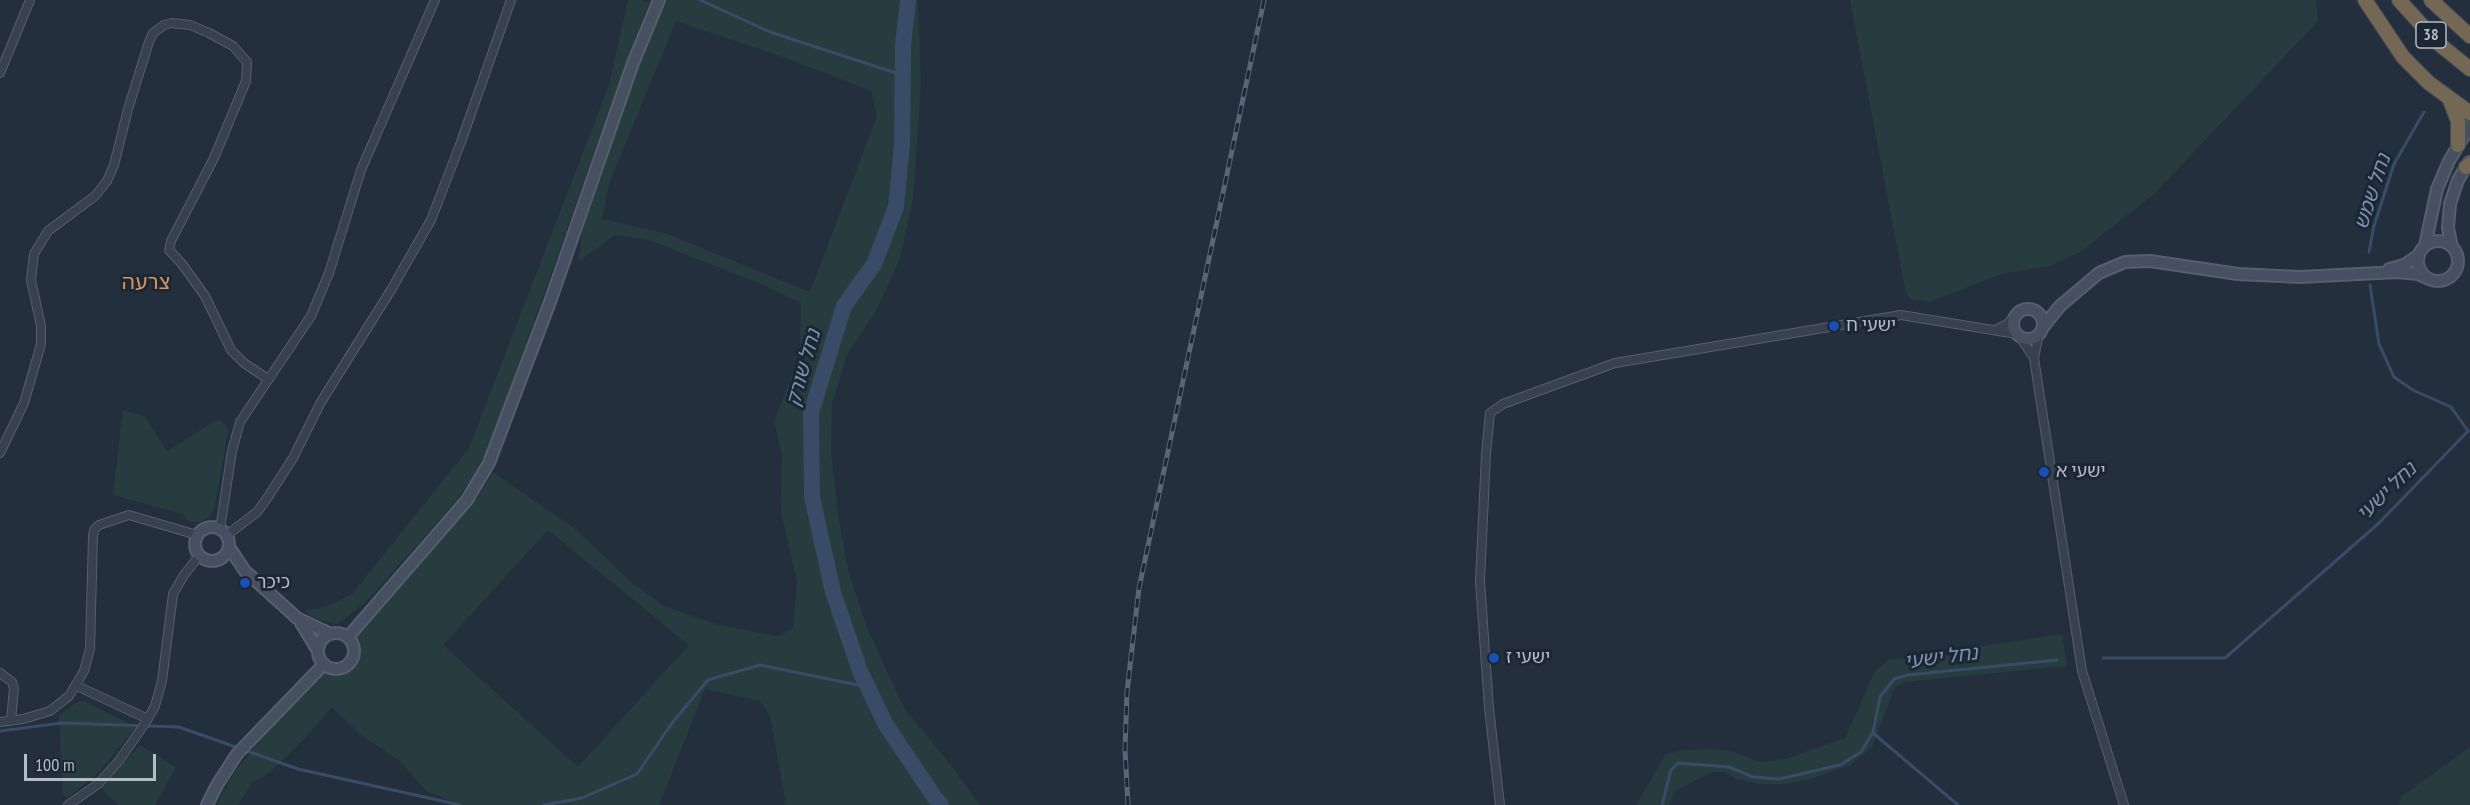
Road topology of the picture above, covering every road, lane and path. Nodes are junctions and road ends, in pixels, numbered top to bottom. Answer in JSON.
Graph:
{"nodes":[{"id":1,"x":30,"y":0,"type":"edge"},
{"id":2,"x":435,"y":0,"type":"edge"},
{"id":3,"x":511,"y":0,"type":"edge"},
{"id":4,"x":659,"y":0,"type":"edge"},
{"id":5,"x":2366,"y":0,"type":"edge"},
{"id":6,"x":2399,"y":0,"type":"edge"},
{"id":7,"x":2431,"y":0,"type":"edge"},
{"id":8,"x":2470,"y":36,"type":"edge"},
{"id":9,"x":2468,"y":68,"type":"edge"},
{"id":10,"x":0,"y":73,"type":"edge"},
{"id":11,"x":2449,"y":98,"type":"junction"},
{"id":12,"x":2470,"y":113,"type":"edge"},
{"id":13,"x":2470,"y":126,"type":"edge"},
{"id":14,"x":2458,"y":145,"type":"junction"},
{"id":15,"x":2469,"y":164,"type":"edge"},
{"id":16,"x":2452,"y":247,"type":"junction"},
{"id":17,"x":2422,"y":251,"type":"junction"},
{"id":18,"x":2377,"y":272,"type":"junction"},
{"id":19,"x":2427,"y":278,"type":"junction"},
{"id":20,"x":2060,"y":306,"type":"junction"},
{"id":21,"x":2034,"y":310,"type":"junction"},
{"id":22,"x":2016,"y":316,"type":"junction"},
{"id":23,"x":2041,"y":330,"type":"junction"},
{"id":24,"x":1993,"y":331,"type":"junction"},
{"id":25,"x":2019,"y":335,"type":"junction"},
{"id":26,"x":2034,"y":358,"type":"junction"},
{"id":27,"x":268,"y":379,"type":"junction"},
{"id":28,"x":0,"y":453,"type":"edge"},
{"id":29,"x":224,"y":532,"type":"junction"},
{"id":30,"x":197,"y":535,"type":"junction"},
{"id":31,"x":229,"y":547,"type":"junction"},
{"id":32,"x":199,"y":556,"type":"junction"},
{"id":33,"x":217,"y":561,"type":"junction"},
{"id":34,"x":245,"y":571,"type":"junction"},
{"id":35,"x":297,"y":618,"type":"junction"},
{"id":36,"x":331,"y":634,"type":"junction"},
{"id":37,"x":348,"y":637,"type":"junction"},
{"id":38,"x":318,"y":651,"type":"junction"},
{"id":39,"x":324,"y":664,"type":"junction"},
{"id":40,"x":0,"y":673,"type":"edge"},
{"id":41,"x":77,"y":686,"type":"junction"},
{"id":42,"x":148,"y":719,"type":"junction"},
{"id":43,"x":11,"y":721,"type":"junction"},
{"id":44,"x":0,"y":722,"type":"edge"},
{"id":45,"x":68,"y":805,"type":"edge"},
{"id":46,"x":207,"y":805,"type":"edge"},
{"id":47,"x":1500,"y":805,"type":"edge"},
{"id":48,"x":2124,"y":805,"type":"edge"}],
"edges":[{"from":1,"to":10,"type":"street"},
{"from":2,"to":27,"type":"street"},
{"from":3,"to":29,"type":"street"},
{"from":4,"to":37,"type":"main road"},
{"from":5,"to":11,"type":"highway"},
{"from":6,"to":9,"type":"highway","number":"38"},
{"from":7,"to":8,"type":"highway","number":"38"},
{"from":11,"to":12,"type":"highway"},
{"from":11,"to":14,"type":"highway"},
{"from":13,"to":14,"type":"main road"},
{"from":14,"to":17,"type":"main road"},
{"from":15,"to":16,"type":"main road"},
{"from":16,"to":17,"type":"main road"},
{"from":16,"to":19,"type":"main road"},
{"from":17,"to":18,"type":"main road"},
{"from":17,"to":19,"type":"main road"},
{"from":18,"to":19,"type":"main road"},
{"from":18,"to":20,"type":"main road"},
{"from":20,"to":21,"type":"main road"},
{"from":20,"to":23,"type":"main road"},
{"from":21,"to":22,"type":"main road"},
{"from":21,"to":23,"type":"main road"},
{"from":22,"to":24,"type":"street"},
{"from":22,"to":25,"type":"main road"},
{"from":23,"to":25,"type":"main road"},
{"from":23,"to":26,"type":"street"},
{"from":24,"to":25,"type":"street"},
{"from":24,"to":47,"type":"street"},
{"from":25,"to":26,"type":"street"},
{"from":26,"to":48,"type":"street"},
{"from":27,"to":28,"type":"street"},
{"from":27,"to":29,"type":"street"},
{"from":29,"to":30,"type":"main road"},
{"from":29,"to":31,"type":"main road"},
{"from":30,"to":32,"type":"main road"},
{"from":30,"to":41,"type":"street"},
{"from":31,"to":33,"type":"main road"},
{"from":31,"to":34,"type":"main road"},
{"from":32,"to":33,"type":"main road"},
{"from":32,"to":42,"type":"street"},
{"from":33,"to":34,"type":"main road"},
{"from":34,"to":35,"type":"main road"},
{"from":35,"to":36,"type":"main road"},
{"from":35,"to":38,"type":"main road"},
{"from":36,"to":37,"type":"main road"},
{"from":36,"to":38,"type":"main road"},
{"from":37,"to":39,"type":"main road"},
{"from":38,"to":39,"type":"main road"},
{"from":39,"to":46,"type":"main road"},
{"from":40,"to":43,"type":"street"},
{"from":41,"to":42,"type":"street"},
{"from":41,"to":43,"type":"street"},
{"from":42,"to":45,"type":"street"},
{"from":43,"to":44,"type":"street"}]}
